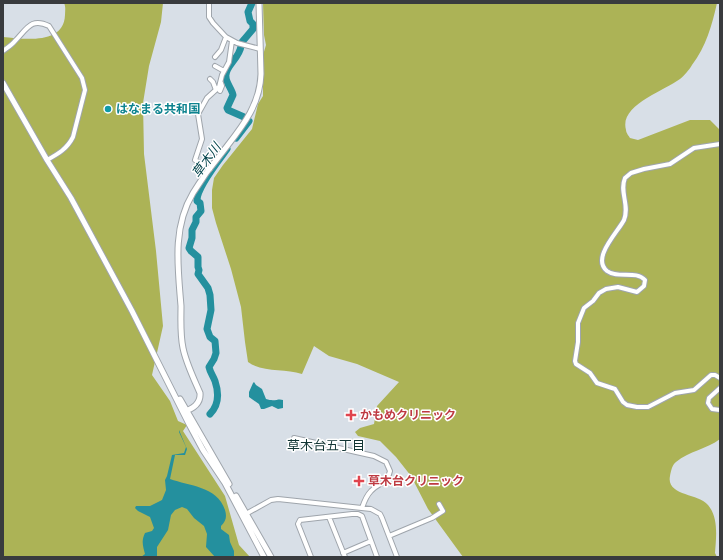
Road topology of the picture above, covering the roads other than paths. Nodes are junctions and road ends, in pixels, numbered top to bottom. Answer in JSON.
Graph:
{"nodes":[{"id":1,"x":209,"y":3,"type":"edge"},
{"id":2,"x":259,"y":3,"type":"edge"},
{"id":3,"x":226,"y":37,"type":"junction"},
{"id":4,"x":232,"y":41,"type":"junction"},
{"id":5,"x":260,"y":49,"type":"junction"},
{"id":6,"x":3,"y":51,"type":"edge"},
{"id":7,"x":216,"y":57,"type":"dead end"},
{"id":8,"x":215,"y":66,"type":"dead end"},
{"id":9,"x":224,"y":71,"type":"junction"},
{"id":10,"x":210,"y":78,"type":"dead end"},
{"id":11,"x":3,"y":83,"type":"edge"},
{"id":12,"x":218,"y":91,"type":"junction"},
{"id":13,"x":720,"y":144,"type":"edge"},
{"id":14,"x":47,"y":160,"type":"junction"},
{"id":15,"x":210,"y":168,"type":"junction"},
{"id":16,"x":720,"y":378,"type":"edge"},
{"id":17,"x":720,"y":388,"type":"edge"},
{"id":18,"x":720,"y":410,"type":"edge"},
{"id":19,"x":185,"y":411,"type":"junction"},
{"id":20,"x":294,"y":438,"type":"dead end"},
{"id":21,"x":439,"y":504,"type":"dead end"},
{"id":22,"x":362,"y":508,"type":"junction"},
{"id":23,"x":244,"y":515,"type":"junction"},
{"id":24,"x":329,"y":517,"type":"junction"},
{"id":25,"x":389,"y":536,"type":"junction"},
{"id":26,"x":371,"y":541,"type":"junction"},
{"id":27,"x":344,"y":555,"type":"edge"},
{"id":28,"x":264,"y":557,"type":"edge"},
{"id":29,"x":271,"y":557,"type":"edge"},
{"id":30,"x":311,"y":557,"type":"edge"},
{"id":31,"x":377,"y":557,"type":"edge"},
{"id":32,"x":397,"y":557,"type":"edge"}],
"edges":[{"from":1,"to":3,"type":"street"},
{"from":2,"to":5,"type":"street"},
{"from":3,"to":4,"type":"street"},
{"from":3,"to":7,"type":"street"},
{"from":4,"to":5,"type":"street"},
{"from":4,"to":9,"type":"street"},
{"from":5,"to":15,"type":"street"},
{"from":6,"to":14,"type":"street"},
{"from":8,"to":9,"type":"street"},
{"from":9,"to":12,"type":"street"},
{"from":10,"to":12,"type":"street"},
{"from":11,"to":14,"type":"street"},
{"from":12,"to":15,"type":"street"},
{"from":13,"to":16,"type":"street"},
{"from":14,"to":19,"type":"street"},
{"from":15,"to":19,"type":"street"},
{"from":17,"to":18,"type":"street"},
{"from":19,"to":23,"type":"street"},
{"from":20,"to":22,"type":"street"},
{"from":21,"to":25,"type":"street"},
{"from":22,"to":23,"type":"street"},
{"from":22,"to":25,"type":"street"},
{"from":23,"to":28,"type":"street"},
{"from":23,"to":29,"type":"street"},
{"from":24,"to":26,"type":"street"},
{"from":24,"to":27,"type":"street"},
{"from":24,"to":30,"type":"street"},
{"from":25,"to":32,"type":"street"},
{"from":26,"to":27,"type":"street"},
{"from":26,"to":31,"type":"street"}]}
